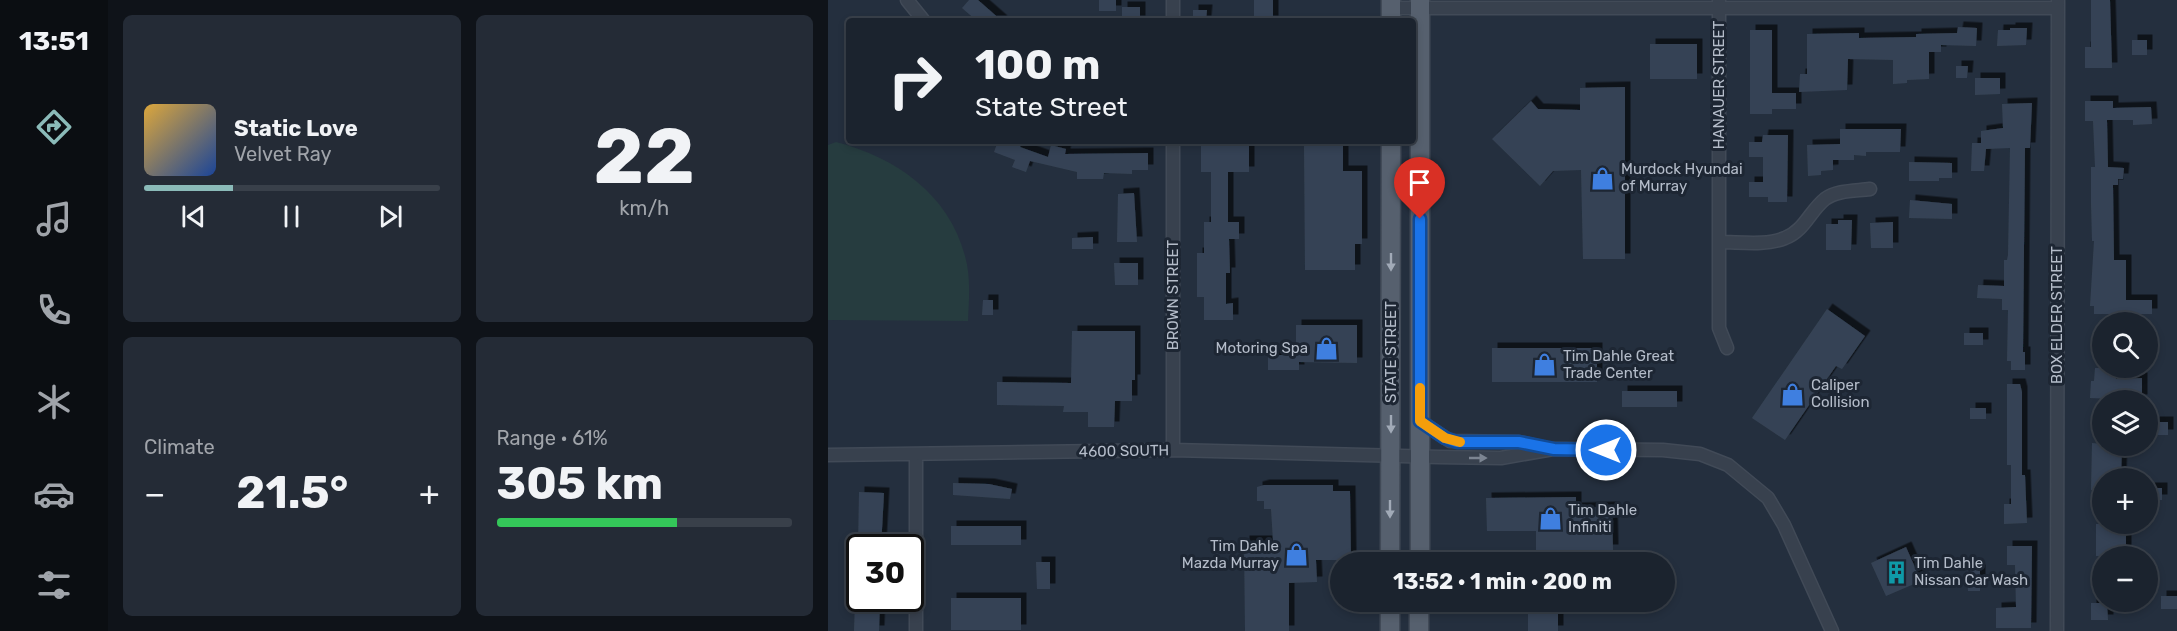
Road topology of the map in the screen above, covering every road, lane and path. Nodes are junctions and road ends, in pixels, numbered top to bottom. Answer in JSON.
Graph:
{"nodes":[{"id":1,"x":907,"y":0,"type":"edge"},
{"id":2,"x":1173,"y":0,"type":"edge"},
{"id":3,"x":1420,"y":4,"type":"edge"},
{"id":4,"x":1719,"y":4,"type":"edge"},
{"id":5,"x":2058,"y":4,"type":"edge"},
{"id":6,"x":1391,"y":10,"type":"edge"},
{"id":7,"x":922,"y":18,"type":"edge"},
{"id":8,"x":1173,"y":18,"type":"edge"},
{"id":9,"x":1173,"y":144,"type":"edge"},
{"id":10,"x":1391,"y":144,"type":"edge"},
{"id":11,"x":1870,"y":189,"type":"dead end"},
{"id":12,"x":1720,"y":242,"type":"junction"},
{"id":13,"x":1727,"y":348,"type":"dead end"},
{"id":14,"x":1420,"y":421,"type":"junction"},
{"id":15,"x":1554,"y":449,"type":"junction"},
{"id":16,"x":1173,"y":450,"type":"junction"},
{"id":17,"x":828,"y":454,"type":"edge"},
{"id":18,"x":916,"y":454,"type":"junction"},
{"id":19,"x":1390,"y":455,"type":"junction"},
{"id":20,"x":1420,"y":455,"type":"junction"},
{"id":21,"x":1390,"y":552,"type":"edge"},
{"id":22,"x":1420,"y":552,"type":"edge"},
{"id":23,"x":1390,"y":612,"type":"edge"},
{"id":24,"x":1419,"y":612,"type":"edge"},
{"id":25,"x":916,"y":631,"type":"edge"},
{"id":26,"x":1390,"y":631,"type":"edge"},
{"id":27,"x":1419,"y":631,"type":"edge"},
{"id":28,"x":1832,"y":631,"type":"edge"},
{"id":29,"x":2057,"y":631,"type":"edge"}],
"edges":[{"from":1,"to":7,"type":"street"},
{"from":2,"to":8,"type":"street"},
{"from":3,"to":4,"type":"street"},
{"from":3,"to":6,"type":"street"},
{"from":3,"to":14,"type":"main road","name":"STATE STREET"},
{"from":4,"to":5,"type":"street"},
{"from":4,"to":12,"type":"street","name":"HANAUER STREET"},
{"from":5,"to":29,"type":"street","name":"BOX ELDER STREET"},
{"from":9,"to":16,"type":"street","name":"BROWN STREET"},
{"from":10,"to":19,"type":"main road","name":"STATE STREET","one_way":true},
{"from":11,"to":12,"type":"street"},
{"from":12,"to":13,"type":"street","name":"HANAUER STREET"},
{"from":14,"to":15,"type":"street"},
{"from":14,"to":20,"type":"main road","name":"STATE STREET"},
{"from":20,"to":15,"type":"street","name":"4600 SOUTH","one_way":true},
{"from":15,"to":28,"type":"street"},
{"from":16,"to":18,"type":"street","name":"4600 SOUTH"},
{"from":16,"to":19,"type":"street","name":"4600 SOUTH"},
{"from":17,"to":18,"type":"street","name":"4600 SOUTH"},
{"from":18,"to":25,"type":"street"},
{"from":19,"to":20,"type":"street","name":"4600 SOUTH"},
{"from":19,"to":21,"type":"main road","name":"STATE STREET","one_way":true},
{"from":20,"to":22,"type":"main road","name":"STATE STREET"},
{"from":23,"to":26,"type":"main road"},
{"from":24,"to":27,"type":"main road"}]}
